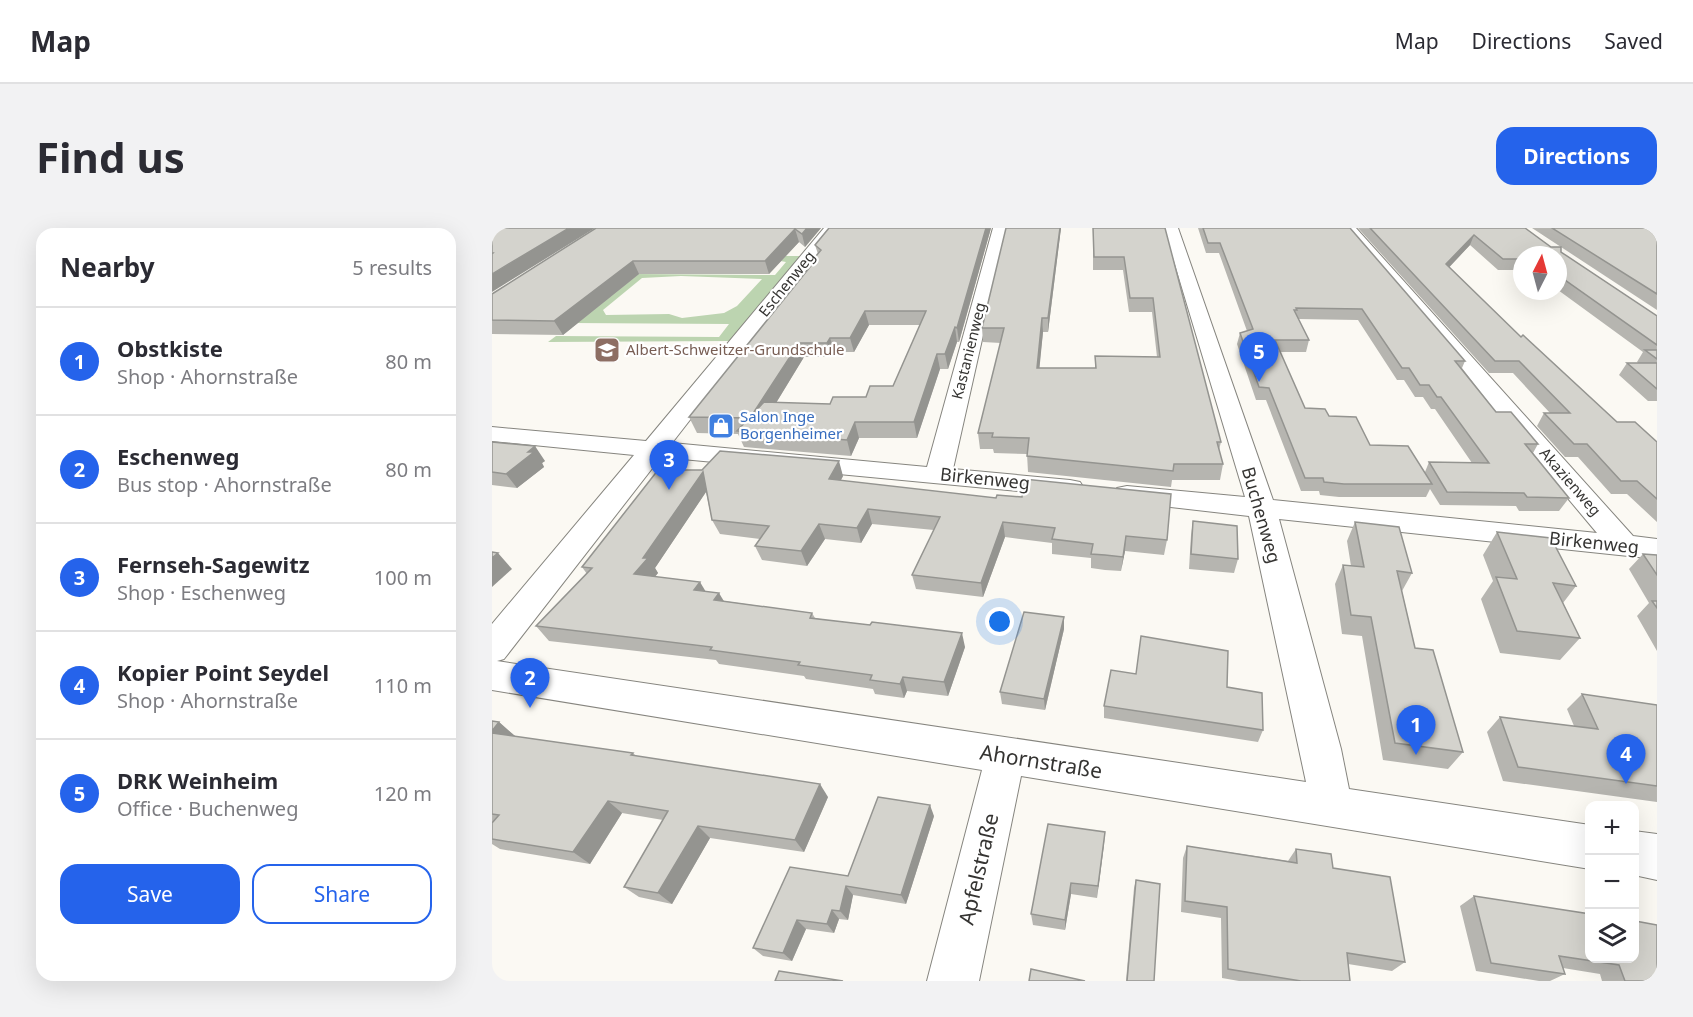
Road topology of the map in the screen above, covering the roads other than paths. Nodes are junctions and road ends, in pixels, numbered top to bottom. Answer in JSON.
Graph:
{"nodes":[{"id":1,"x":832,"y":228,"type":"edge"},
{"id":2,"x":1000,"y":228,"type":"edge"},
{"id":3,"x":1171,"y":228,"type":"edge"},
{"id":4,"x":1348,"y":228,"type":"edge"},
{"id":5,"x":492,"y":435,"type":"edge"},
{"id":6,"x":654,"y":448,"type":"junction"},
{"id":7,"x":938,"y":474,"type":"junction"},
{"id":8,"x":1262,"y":508,"type":"junction"},
{"id":9,"x":1625,"y":546,"type":"junction"},
{"id":10,"x":1657,"y":549,"type":"edge"},
{"id":11,"x":492,"y":649,"type":"edge"},
{"id":12,"x":492,"y":675,"type":"edge"},
{"id":13,"x":1005,"y":757,"type":"junction"},
{"id":14,"x":1331,"y":807,"type":"junction"},
{"id":15,"x":1585,"y":846,"type":"edge"},
{"id":16,"x":1639,"y":855,"type":"edge"},
{"id":17,"x":1657,"y":857,"type":"edge"},
{"id":18,"x":953,"y":981,"type":"edge"}],
"edges":[{"from":1,"to":6,"type":"street","name":"Eschenweg"},
{"from":2,"to":7,"type":"street","name":"Kastanienweg"},
{"from":3,"to":8,"type":"street","name":"Buchenweg"},
{"from":4,"to":9,"type":"street","name":"Akazienweg"},
{"from":5,"to":6,"type":"street","name":"Birkenweg"},
{"from":6,"to":7,"type":"street","name":"Birkenweg"},
{"from":6,"to":11,"type":"street","name":"Eschenweg"},
{"from":7,"to":8,"type":"street","name":"Birkenweg"},
{"from":8,"to":9,"type":"street","name":"Birkenweg"},
{"from":8,"to":14,"type":"street","name":"Buchenweg"},
{"from":9,"to":10,"type":"street","name":"Birkenweg"},
{"from":12,"to":13,"type":"street","name":"Ahornstraße"},
{"from":13,"to":14,"type":"street","name":"Ahornstraße"},
{"from":13,"to":18,"type":"street","name":"Apfelstraße"},
{"from":14,"to":15,"type":"street","name":"Ahornstraße"},
{"from":16,"to":17,"type":"street"}]}
